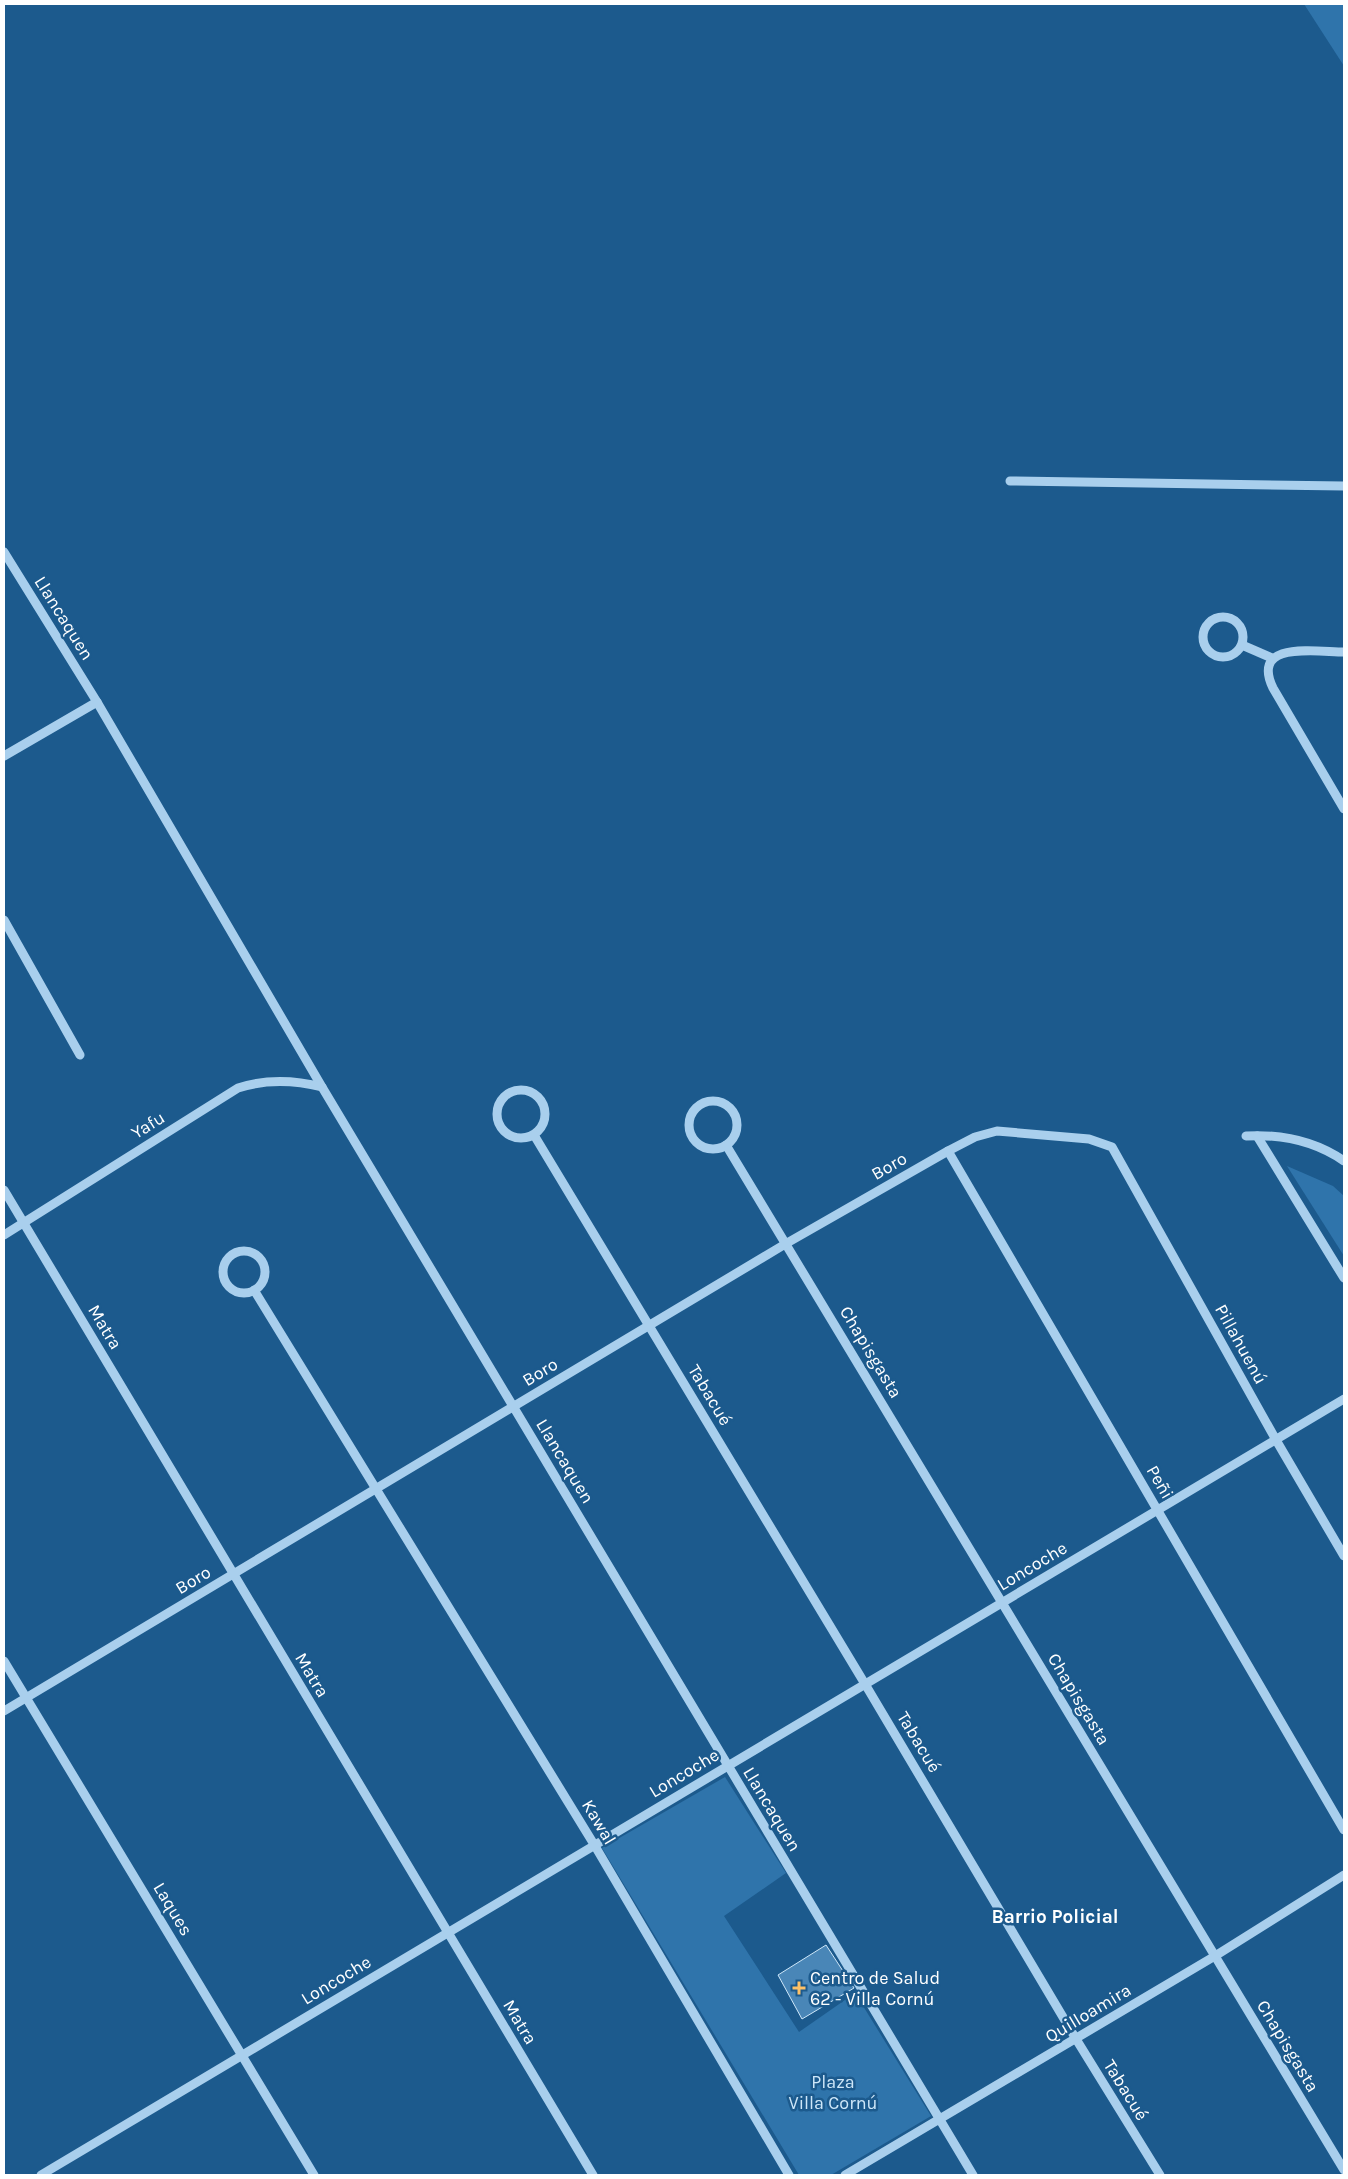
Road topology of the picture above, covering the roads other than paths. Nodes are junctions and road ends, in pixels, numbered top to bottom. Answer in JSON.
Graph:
{"nodes":[{"id":1,"x":1010,"y":481,"type":"dead end"},
{"id":2,"x":1344,"y":486,"type":"edge"},
{"id":3,"x":4,"y":552,"type":"edge"},
{"id":4,"x":1242,"y":645,"type":"junction"},
{"id":5,"x":1344,"y":652,"type":"edge"},
{"id":6,"x":1272,"y":658,"type":"junction"},
{"id":7,"x":97,"y":702,"type":"junction"},
{"id":8,"x":4,"y":756,"type":"edge"},
{"id":9,"x":1344,"y":809,"type":"edge"},
{"id":10,"x":4,"y":920,"type":"edge"},
{"id":11,"x":80,"y":1055,"type":"dead end"},
{"id":12,"x":322,"y":1087,"type":"junction"},
{"id":13,"x":534,"y":1135,"type":"junction"},
{"id":14,"x":1246,"y":1136,"type":"dead end"},
{"id":15,"x":1257,"y":1136,"type":"junction"},
{"id":16,"x":726,"y":1145,"type":"junction"},
{"id":17,"x":1112,"y":1147,"type":"joint"},
{"id":18,"x":948,"y":1151,"type":"junction"},
{"id":19,"x":1344,"y":1161,"type":"edge"},
{"id":20,"x":4,"y":1190,"type":"edge"},
{"id":21,"x":24,"y":1222,"type":"junction"},
{"id":22,"x":4,"y":1235,"type":"edge"},
{"id":23,"x":787,"y":1243,"type":"junction"},
{"id":24,"x":1344,"y":1278,"type":"edge"},
{"id":25,"x":254,"y":1290,"type":"junction"},
{"id":26,"x":650,"y":1326,"type":"junction"},
{"id":27,"x":1344,"y":1399,"type":"edge"},
{"id":28,"x":513,"y":1407,"type":"junction"},
{"id":29,"x":1276,"y":1440,"type":"junction"},
{"id":30,"x":377,"y":1488,"type":"junction"},
{"id":31,"x":1158,"y":1510,"type":"junction"},
{"id":32,"x":1344,"y":1556,"type":"edge"},
{"id":33,"x":233,"y":1575,"type":"junction"},
{"id":34,"x":1002,"y":1603,"type":"junction"},
{"id":35,"x":4,"y":1660,"type":"edge"},
{"id":36,"x":865,"y":1684,"type":"junction"},
{"id":37,"x":26,"y":1697,"type":"junction"},
{"id":38,"x":4,"y":1711,"type":"edge"},
{"id":39,"x":728,"y":1766,"type":"junction"},
{"id":40,"x":1344,"y":1830,"type":"edge"},
{"id":41,"x":594,"y":1846,"type":"junction"},
{"id":42,"x":1344,"y":1875,"type":"edge"},
{"id":43,"x":448,"y":1933,"type":"junction"},
{"id":44,"x":1215,"y":1956,"type":"junction"},
{"id":45,"x":1076,"y":2039,"type":"junction"},
{"id":46,"x":242,"y":2055,"type":"junction"},
{"id":47,"x":940,"y":2120,"type":"junction"},
{"id":48,"x":1344,"y":2170,"type":"edge"},
{"id":49,"x":41,"y":2175,"type":"edge"},
{"id":50,"x":314,"y":2175,"type":"edge"},
{"id":51,"x":593,"y":2175,"type":"edge"},
{"id":52,"x":789,"y":2175,"type":"edge"},
{"id":53,"x":846,"y":2175,"type":"edge"},
{"id":54,"x":973,"y":2175,"type":"edge"},
{"id":55,"x":1160,"y":2175,"type":"edge"}],
"edges":[{"from":1,"to":2,"type":"street"},
{"from":3,"to":7,"type":"street","name":"Llancaquen"},
{"from":4,"to":4,"type":"street"},
{"from":4,"to":6,"type":"street"},
{"from":5,"to":6,"type":"street"},
{"from":6,"to":9,"type":"street"},
{"from":7,"to":8,"type":"street"},
{"from":7,"to":12,"type":"street","name":"Llancaquen"},
{"from":10,"to":11,"type":"street"},
{"from":12,"to":21,"type":"street","name":"Yafu"},
{"from":12,"to":28,"type":"street","name":"Llancaquen"},
{"from":13,"to":13,"type":"street"},
{"from":13,"to":26,"type":"street","name":"Tabacué"},
{"from":14,"to":15,"type":"street"},
{"from":15,"to":19,"type":"street"},
{"from":15,"to":24,"type":"street"},
{"from":16,"to":16,"type":"street"},
{"from":16,"to":23,"type":"street","name":"Chapisgasta"},
{"from":17,"to":18,"type":"street","name":"Boro"},
{"from":17,"to":29,"type":"street","name":"Pillahuenú"},
{"from":18,"to":23,"type":"street","name":"Boro"},
{"from":18,"to":31,"type":"street","name":"Peñi"},
{"from":20,"to":21,"type":"street","name":"Matra"},
{"from":21,"to":22,"type":"street","name":"Yafu"},
{"from":21,"to":33,"type":"street","name":"Matra"},
{"from":23,"to":26,"type":"street","name":"Boro"},
{"from":23,"to":34,"type":"street","name":"Chapisgasta"},
{"from":25,"to":25,"type":"street"},
{"from":25,"to":30,"type":"street","name":"Kawal"},
{"from":26,"to":28,"type":"street","name":"Boro"},
{"from":26,"to":36,"type":"street","name":"Tabacué"},
{"from":27,"to":29,"type":"street","name":"Loncoche"},
{"from":28,"to":30,"type":"street","name":"Boro"},
{"from":28,"to":39,"type":"street","name":"Llancaquen"},
{"from":29,"to":31,"type":"street","name":"Loncoche"},
{"from":29,"to":32,"type":"street","name":"Pillahuenú"},
{"from":30,"to":33,"type":"street","name":"Boro"},
{"from":30,"to":41,"type":"street","name":"Kawal"},
{"from":31,"to":34,"type":"street","name":"Loncoche"},
{"from":31,"to":40,"type":"street","name":"Peñi"},
{"from":33,"to":37,"type":"street","name":"Boro"},
{"from":33,"to":43,"type":"street","name":"Matra"},
{"from":34,"to":36,"type":"street","name":"Loncoche"},
{"from":34,"to":44,"type":"street","name":"Chapisgasta"},
{"from":35,"to":37,"type":"street","name":"Laques"},
{"from":36,"to":39,"type":"street","name":"Loncoche"},
{"from":36,"to":45,"type":"street","name":"Tabacué"},
{"from":37,"to":38,"type":"street","name":"Boro"},
{"from":37,"to":46,"type":"street","name":"Laques"},
{"from":39,"to":41,"type":"street","name":"Loncoche"},
{"from":39,"to":47,"type":"street","name":"Llancaquen"},
{"from":41,"to":43,"type":"street","name":"Loncoche"},
{"from":41,"to":52,"type":"street","name":"Kawal"},
{"from":42,"to":44,"type":"street","name":"Quilloamira"},
{"from":43,"to":46,"type":"street","name":"Loncoche"},
{"from":43,"to":51,"type":"street","name":"Matra"},
{"from":44,"to":45,"type":"street","name":"Quilloamira"},
{"from":44,"to":48,"type":"street","name":"Chapisgasta"},
{"from":45,"to":47,"type":"street","name":"Quilloamira"},
{"from":45,"to":55,"type":"street","name":"Tabacué"},
{"from":46,"to":49,"type":"street","name":"Loncoche"},
{"from":46,"to":50,"type":"street","name":"Laques"},
{"from":47,"to":53,"type":"street","name":"Quilloamira"},
{"from":47,"to":54,"type":"street","name":"Llancaquen"}]}
